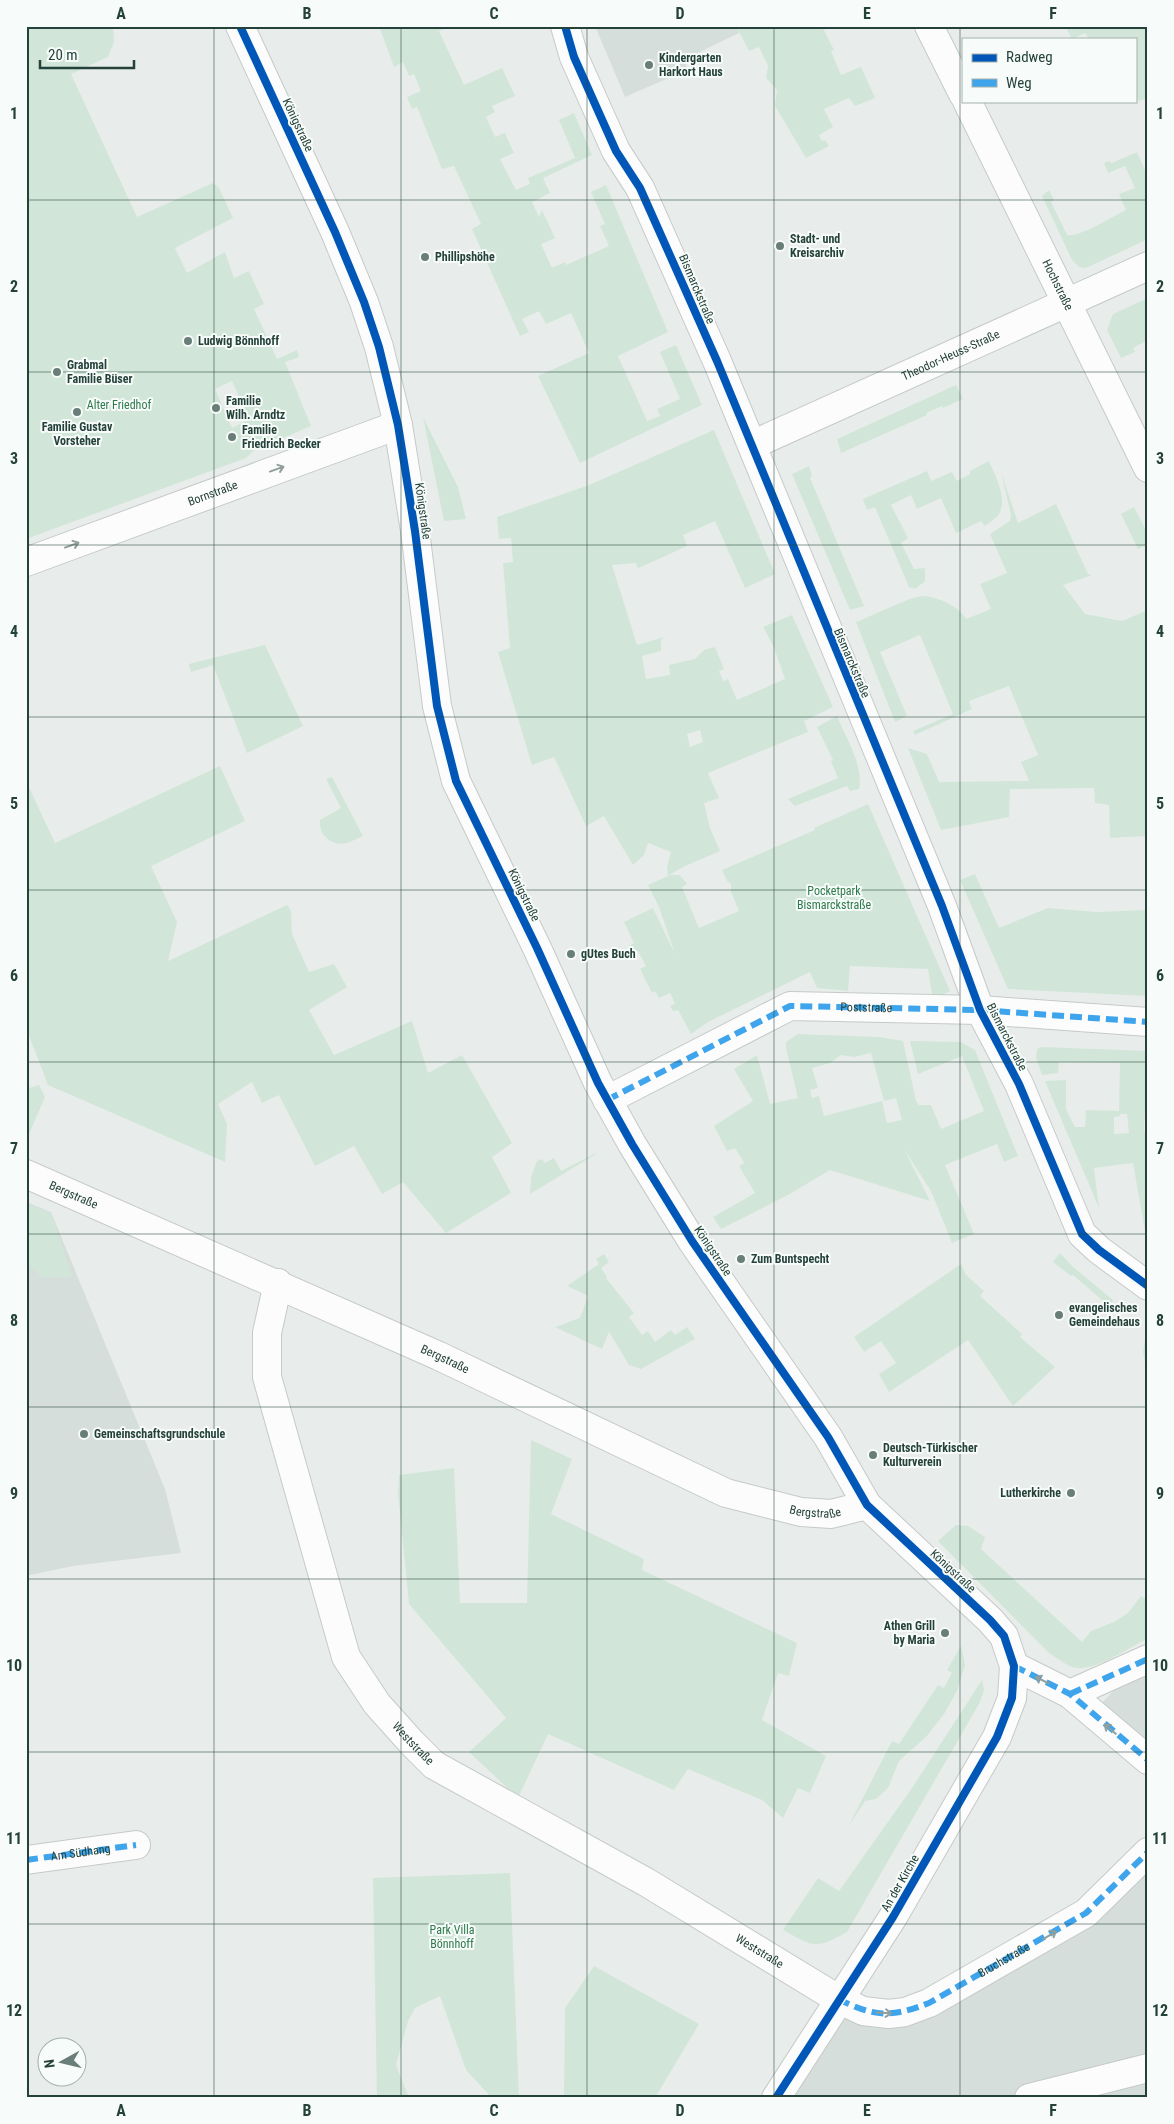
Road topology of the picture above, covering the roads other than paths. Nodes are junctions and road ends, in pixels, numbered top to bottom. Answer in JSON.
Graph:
{"nodes":[{"id":1,"x":240,"y":26,"type":"edge"},
{"id":2,"x":565,"y":26,"type":"edge"},
{"id":3,"x":929,"y":26,"type":"edge"},
{"id":4,"x":962,"y":92,"type":"edge"},
{"id":5,"x":967,"y":102,"type":"edge"},
{"id":6,"x":1148,"y":266,"type":"edge"},
{"id":7,"x":1066,"y":303,"type":"junction"},
{"id":8,"x":398,"y":425,"type":"junction"},
{"id":9,"x":752,"y":445,"type":"junction"},
{"id":10,"x":1148,"y":468,"type":"edge"},
{"id":11,"x":26,"y":562,"type":"edge"},
{"id":12,"x":980,"y":1010,"type":"junction"},
{"id":13,"x":1148,"y":1022,"type":"edge"},
{"id":14,"x":607,"y":1100,"type":"junction"},
{"id":15,"x":26,"y":1174,"type":"edge"},
{"id":16,"x":278,"y":1283,"type":"junction"},
{"id":17,"x":1148,"y":1286,"type":"edge"},
{"id":18,"x":867,"y":1505,"type":"junction"},
{"id":19,"x":1148,"y":1659,"type":"edge"},
{"id":20,"x":1014,"y":1666,"type":"junction"},
{"id":21,"x":1070,"y":1694,"type":"junction"},
{"id":22,"x":1148,"y":1760,"type":"edge"},
{"id":23,"x":136,"y":1845,"type":"dead end"},
{"id":24,"x":1148,"y":1852,"type":"edge"},
{"id":25,"x":26,"y":1860,"type":"edge"},
{"id":26,"x":838,"y":1999,"type":"junction"},
{"id":27,"x":1148,"y":2068,"type":"edge"},
{"id":28,"x":776,"y":2098,"type":"edge"},
{"id":29,"x":1029,"y":2098,"type":"edge"}],
"edges":[{"from":1,"to":8,"type":"street","name":"Königstraße"},
{"from":2,"to":9,"type":"street","name":"Bismarckstraße"},
{"from":3,"to":4,"type":"street"},
{"from":5,"to":7,"type":"street","name":"Hochstraße"},
{"from":6,"to":7,"type":"street","name":"Theodor-Heuss-Straße"},
{"from":7,"to":9,"type":"street","name":"Theodor-Heuss-Straße"},
{"from":7,"to":10,"type":"street","name":"Hochstraße"},
{"from":11,"to":8,"type":"street","name":"Bornstraße","one_way":true},
{"from":8,"to":14,"type":"street","name":"Königstraße"},
{"from":9,"to":12,"type":"street","name":"Bismarckstraße"},
{"from":12,"to":13,"type":"street","name":"Poststraße"},
{"from":12,"to":14,"type":"street","name":"Poststraße"},
{"from":12,"to":17,"type":"street","name":"Bismarckstraße"},
{"from":14,"to":18,"type":"street","name":"Königstraße"},
{"from":15,"to":16,"type":"street","name":"Bergstraße"},
{"from":16,"to":18,"type":"street","name":"Bergstraße"},
{"from":16,"to":26,"type":"street","name":"Weststraße"},
{"from":18,"to":20,"type":"street","name":"Königstraße"},
{"from":19,"to":21,"type":"street"},
{"from":21,"to":20,"type":"street","one_way":true},
{"from":20,"to":26,"type":"street","name":"An der Kirche"},
{"from":22,"to":21,"type":"street","one_way":true},
{"from":23,"to":25,"type":"street","name":"Am Südhang"},
{"from":26,"to":24,"type":"street","name":"Bruchstraße","one_way":true},
{"from":26,"to":28,"type":"street","name":"An der Kirche"},
{"from":27,"to":29,"type":"street"}]}
